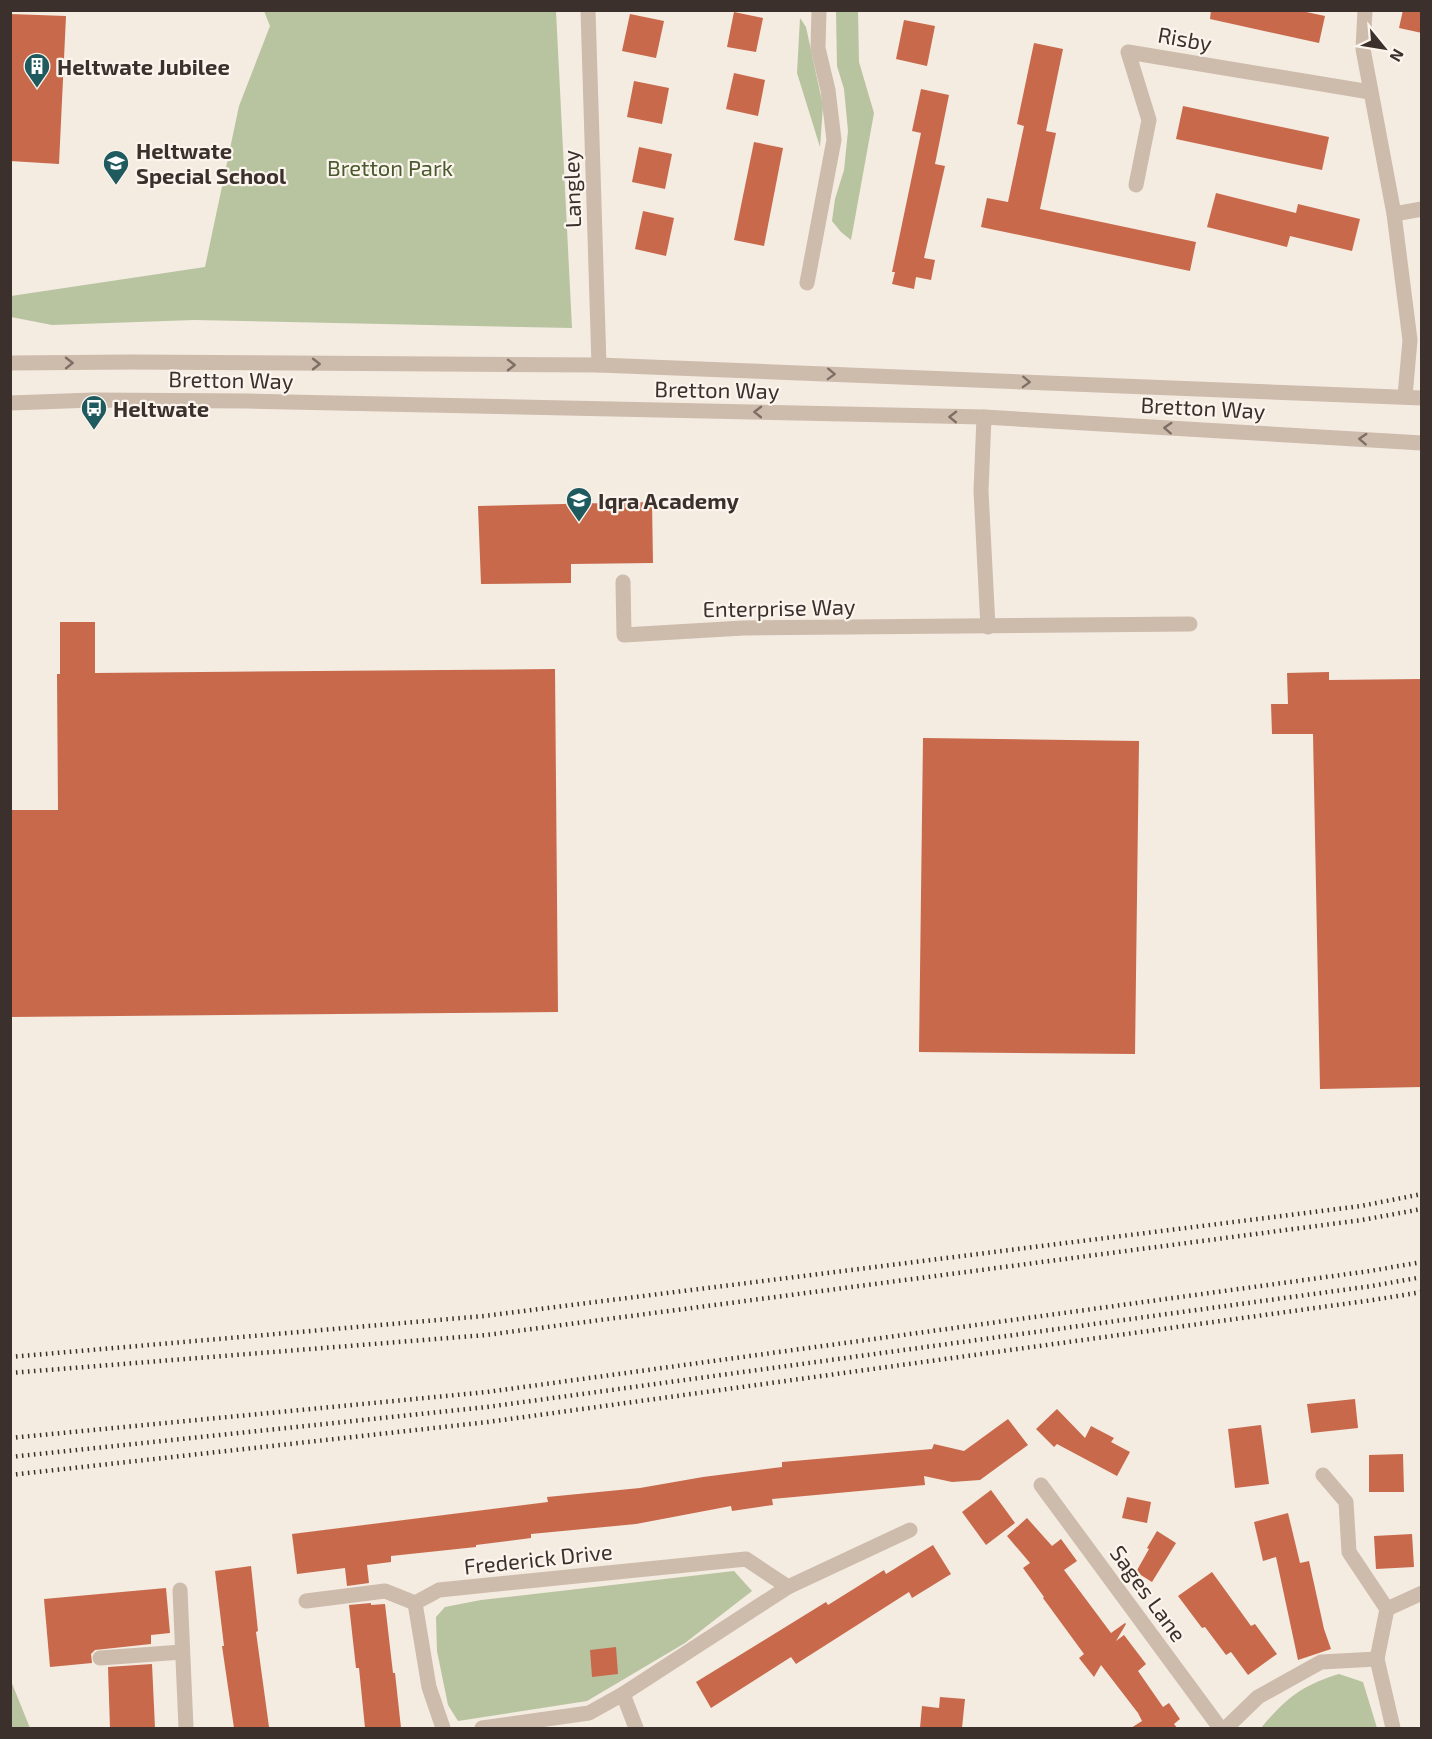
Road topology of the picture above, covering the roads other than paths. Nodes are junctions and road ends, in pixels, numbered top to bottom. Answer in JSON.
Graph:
{"nodes":[{"id":1,"x":588,"y":10,"type":"edge"},
{"id":2,"x":819,"y":10,"type":"edge"},
{"id":3,"x":1365,"y":10,"type":"edge"},
{"id":4,"x":1370,"y":92,"type":"junction"},
{"id":5,"x":1136,"y":185,"type":"dead end"},
{"id":6,"x":1422,"y":209,"type":"edge"},
{"id":7,"x":1394,"y":214,"type":"junction"},
{"id":8,"x":807,"y":283,"type":"dead end"},
{"id":9,"x":10,"y":363,"type":"edge"},
{"id":10,"x":599,"y":365,"type":"junction"},
{"id":11,"x":1405,"y":396,"type":"junction"},
{"id":12,"x":1422,"y":398,"type":"edge"},
{"id":13,"x":10,"y":403,"type":"edge"},
{"id":14,"x":984,"y":417,"type":"junction"},
{"id":15,"x":1422,"y":442,"type":"edge"},
{"id":16,"x":623,"y":582,"type":"dead end"},
{"id":17,"x":1190,"y":624,"type":"dead end"},
{"id":18,"x":988,"y":627,"type":"junction"},
{"id":19,"x":1323,"y":1475,"type":"dead end"},
{"id":20,"x":1041,"y":1485,"type":"dead end"},
{"id":21,"x":910,"y":1530,"type":"dead end"},
{"id":22,"x":788,"y":1587,"type":"junction"},
{"id":23,"x":180,"y":1590,"type":"dead end"},
{"id":24,"x":1422,"y":1593,"type":"edge"},
{"id":25,"x":306,"y":1601,"type":"dead end"},
{"id":26,"x":415,"y":1603,"type":"junction"},
{"id":27,"x":1387,"y":1609,"type":"junction"},
{"id":28,"x":182,"y":1652,"type":"junction"},
{"id":29,"x":100,"y":1658,"type":"dead end"},
{"id":30,"x":1377,"y":1659,"type":"junction"},
{"id":31,"x":624,"y":1694,"type":"junction"},
{"id":32,"x":186,"y":1728,"type":"edge"},
{"id":33,"x":443,"y":1728,"type":"edge"},
{"id":34,"x":482,"y":1728,"type":"edge"},
{"id":35,"x":636,"y":1728,"type":"edge"},
{"id":36,"x":1220,"y":1728,"type":"edge"},
{"id":37,"x":1226,"y":1728,"type":"edge"},
{"id":38,"x":1393,"y":1728,"type":"edge"}],
"edges":[{"from":1,"to":10,"type":"street","name":"Langley"},
{"from":2,"to":8,"type":"street"},
{"from":3,"to":4,"type":"street"},
{"from":4,"to":5,"type":"street","name":"Risby"},
{"from":4,"to":7,"type":"street"},
{"from":6,"to":7,"type":"street"},
{"from":7,"to":11,"type":"street"},
{"from":9,"to":10,"type":"street","name":"Bretton Way","one_way":true},
{"from":10,"to":11,"type":"street","name":"Bretton Way","one_way":true},
{"from":11,"to":12,"type":"street","name":"Bretton Way"},
{"from":14,"to":13,"type":"street","name":"Bretton Way","one_way":true},
{"from":15,"to":14,"type":"street","name":"Bretton Way","one_way":true},
{"from":14,"to":18,"type":"street"},
{"from":16,"to":18,"type":"street","name":"Enterprise Way"},
{"from":17,"to":18,"type":"street","name":"Enterprise Way"},
{"from":19,"to":27,"type":"street"},
{"from":20,"to":36,"type":"street","name":"Sages Lane"},
{"from":21,"to":22,"type":"street"},
{"from":22,"to":26,"type":"street","name":"Frederick Drive"},
{"from":22,"to":31,"type":"street"},
{"from":23,"to":28,"type":"street"},
{"from":24,"to":27,"type":"street"},
{"from":25,"to":26,"type":"street"},
{"from":26,"to":33,"type":"street"},
{"from":27,"to":30,"type":"street"},
{"from":28,"to":29,"type":"street"},
{"from":28,"to":32,"type":"street"},
{"from":30,"to":37,"type":"street"},
{"from":30,"to":38,"type":"street"},
{"from":31,"to":34,"type":"street"},
{"from":31,"to":35,"type":"street"}]}
